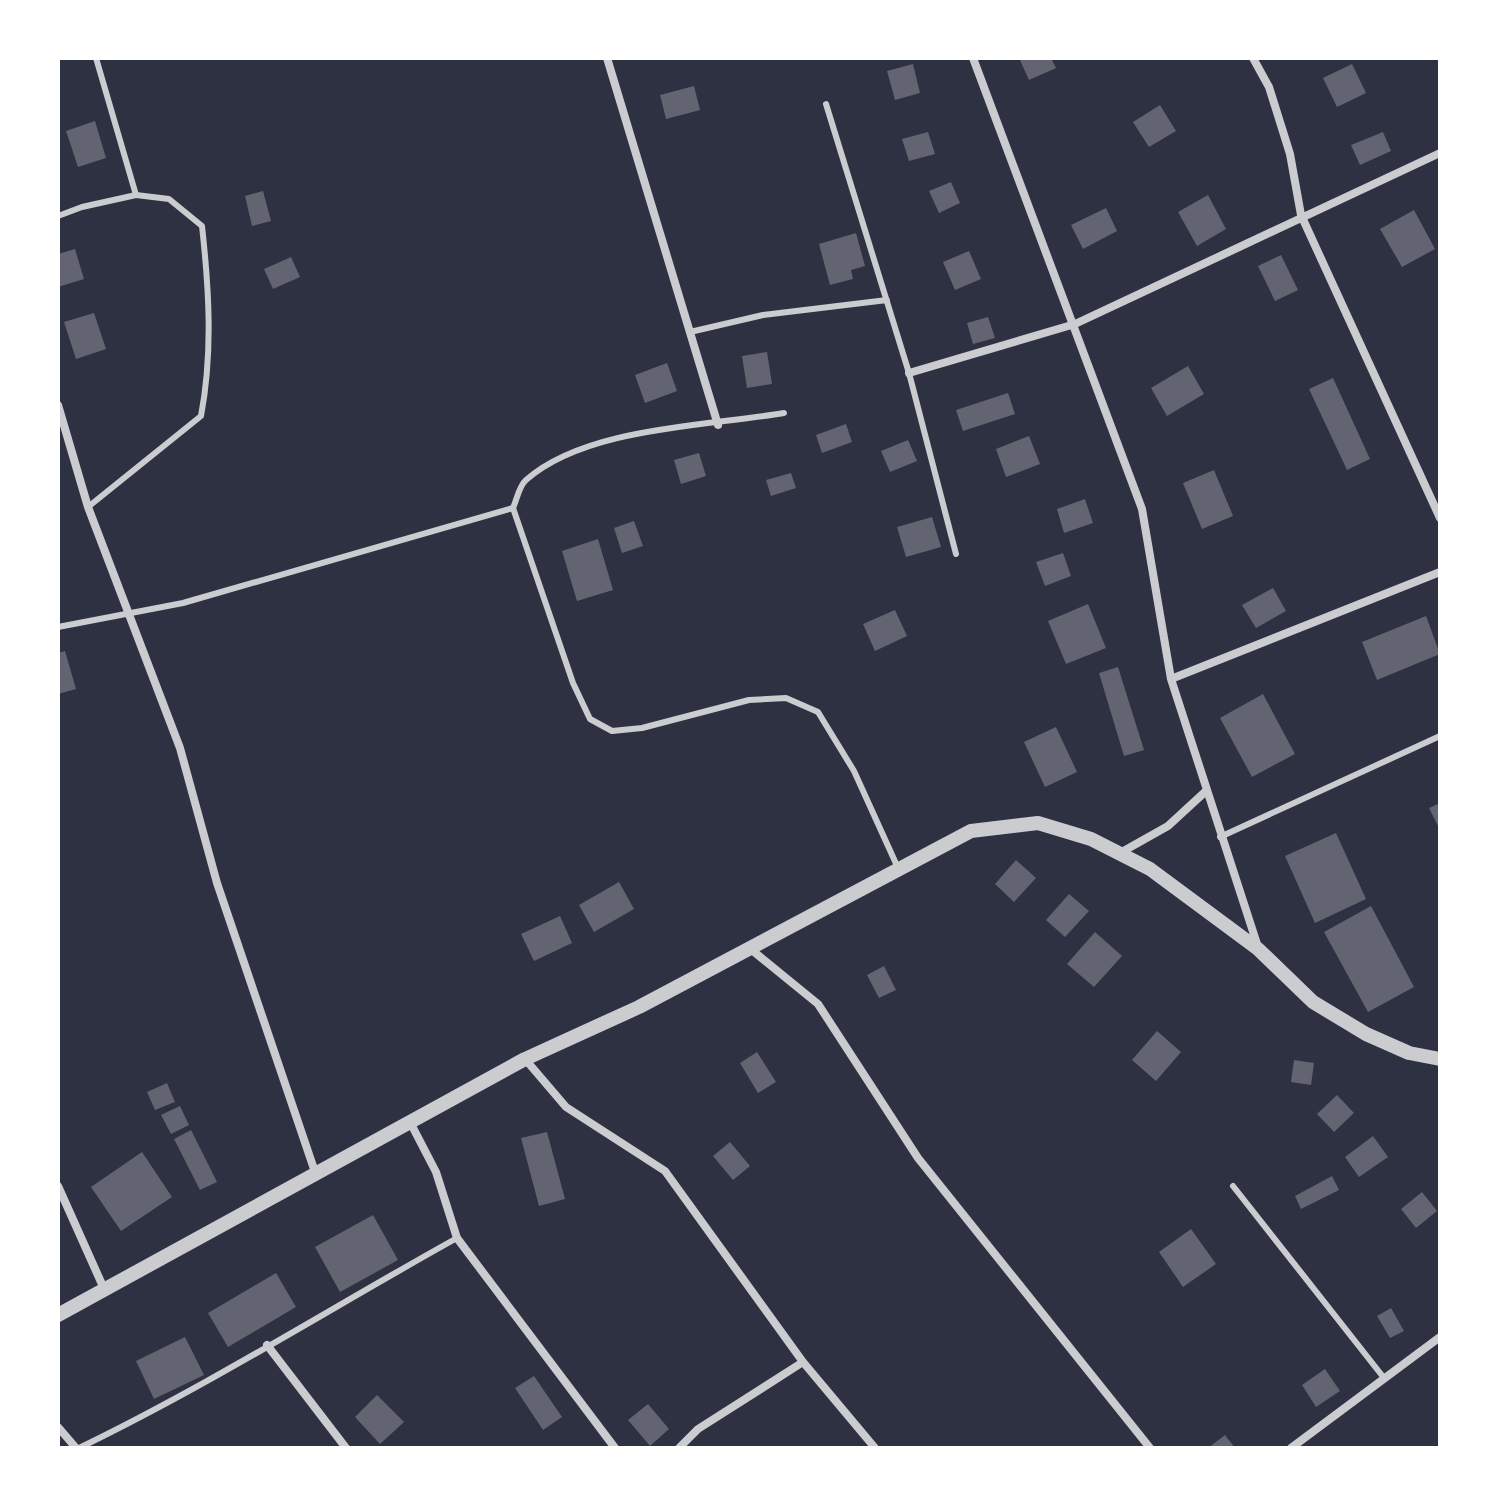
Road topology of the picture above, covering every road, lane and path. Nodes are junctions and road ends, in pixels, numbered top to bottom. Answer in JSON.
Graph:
{"nodes":[{"id":1,"x":96,"y":58,"type":"edge"},
{"id":2,"x":607,"y":58,"type":"edge"},
{"id":3,"x":973,"y":58,"type":"edge"},
{"id":4,"x":1253,"y":58,"type":"edge"},
{"id":5,"x":826,"y":104,"type":"dead end"},
{"id":6,"x":1440,"y":153,"type":"edge"},
{"id":7,"x":136,"y":195,"type":"junction"},
{"id":8,"x":1301,"y":215,"type":"junction"},
{"id":9,"x":58,"y":216,"type":"edge"},
{"id":10,"x":887,"y":300,"type":"junction"},
{"id":11,"x":1075,"y":324,"type":"junction"},
{"id":12,"x":690,"y":332,"type":"junction"},
{"id":13,"x":909,"y":373,"type":"junction"},
{"id":14,"x":58,"y":405,"type":"edge"},
{"id":15,"x":784,"y":413,"type":"dead end"},
{"id":16,"x":718,"y":425,"type":"junction"},
{"id":17,"x":88,"y":507,"type":"junction"},
{"id":18,"x":513,"y":508,"type":"junction"},
{"id":19,"x":1440,"y":518,"type":"edge"},
{"id":20,"x":956,"y":554,"type":"dead end"},
{"id":21,"x":1440,"y":572,"type":"edge"},
{"id":22,"x":133,"y":616,"type":"junction"},
{"id":23,"x":58,"y":627,"type":"edge"},
{"id":24,"x":1171,"y":679,"type":"junction"},
{"id":25,"x":1440,"y":736,"type":"edge"},
{"id":26,"x":1206,"y":791,"type":"junction"},
{"id":27,"x":1220,"y":837,"type":"junction"},
{"id":28,"x":1120,"y":853,"type":"junction"},
{"id":29,"x":898,"y":868,"type":"junction"},
{"id":30,"x":747,"y":947,"type":"junction"},
{"id":31,"x":1258,"y":949,"type":"junction"},
{"id":32,"x":525,"y":1059,"type":"junction"},
{"id":33,"x":1440,"y":1059,"type":"edge"},
{"id":34,"x":410,"y":1122,"type":"junction"},
{"id":35,"x":315,"y":1172,"type":"junction"},
{"id":36,"x":58,"y":1186,"type":"edge"},
{"id":37,"x":1233,"y":1186,"type":"dead end"},
{"id":38,"x":457,"y":1238,"type":"junction"},
{"id":39,"x":105,"y":1291,"type":"junction"},
{"id":40,"x":58,"y":1315,"type":"edge"},
{"id":41,"x":1440,"y":1337,"type":"edge"},
{"id":42,"x":267,"y":1345,"type":"junction"},
{"id":43,"x":803,"y":1362,"type":"junction"},
{"id":44,"x":1384,"y":1378,"type":"junction"},
{"id":45,"x":58,"y":1427,"type":"edge"},
{"id":46,"x":77,"y":1448,"type":"edge"},
{"id":47,"x":346,"y":1448,"type":"edge"},
{"id":48,"x":615,"y":1448,"type":"edge"},
{"id":49,"x":679,"y":1448,"type":"edge"},
{"id":50,"x":875,"y":1448,"type":"edge"},
{"id":51,"x":1150,"y":1448,"type":"edge"},
{"id":52,"x":1291,"y":1448,"type":"edge"}],
"edges":[{"from":1,"to":7,"type":"lane"},
{"from":2,"to":12,"type":"street"},
{"from":3,"to":11,"type":"street"},
{"from":4,"to":8,"type":"street"},
{"from":5,"to":10,"type":"lane"},
{"from":6,"to":8,"type":"street"},
{"from":7,"to":9,"type":"lane"},
{"from":7,"to":17,"type":"lane"},
{"from":8,"to":11,"type":"street"},
{"from":8,"to":19,"type":"street"},
{"from":10,"to":12,"type":"lane"},
{"from":10,"to":13,"type":"lane"},
{"from":11,"to":13,"type":"street"},
{"from":11,"to":24,"type":"street"},
{"from":12,"to":16,"type":"street"},
{"from":13,"to":20,"type":"lane"},
{"from":14,"to":17,"type":"street"},
{"from":15,"to":16,"type":"lane"},
{"from":16,"to":18,"type":"lane"},
{"from":17,"to":22,"type":"street"},
{"from":18,"to":22,"type":"lane"},
{"from":18,"to":29,"type":"lane"},
{"from":21,"to":24,"type":"street"},
{"from":22,"to":23,"type":"lane"},
{"from":22,"to":35,"type":"street"},
{"from":24,"to":26,"type":"street"},
{"from":25,"to":27,"type":"lane"},
{"from":26,"to":27,"type":"street"},
{"from":26,"to":28,"type":"street"},
{"from":27,"to":31,"type":"street"},
{"from":28,"to":29,"type":"street"},
{"from":28,"to":31,"type":"street"},
{"from":29,"to":30,"type":"street"},
{"from":30,"to":32,"type":"street"},
{"from":30,"to":51,"type":"street"},
{"from":31,"to":33,"type":"street"},
{"from":32,"to":34,"type":"street"},
{"from":32,"to":43,"type":"street"},
{"from":34,"to":35,"type":"street"},
{"from":34,"to":38,"type":"street"},
{"from":35,"to":39,"type":"street"},
{"from":36,"to":39,"type":"street"},
{"from":37,"to":44,"type":"lane"},
{"from":38,"to":42,"type":"lane"},
{"from":38,"to":48,"type":"street"},
{"from":39,"to":40,"type":"street"},
{"from":41,"to":44,"type":"street"},
{"from":42,"to":46,"type":"lane"},
{"from":42,"to":47,"type":"street"},
{"from":43,"to":49,"type":"street"},
{"from":43,"to":50,"type":"street"},
{"from":44,"to":52,"type":"street"},
{"from":45,"to":46,"type":"street"}]}
